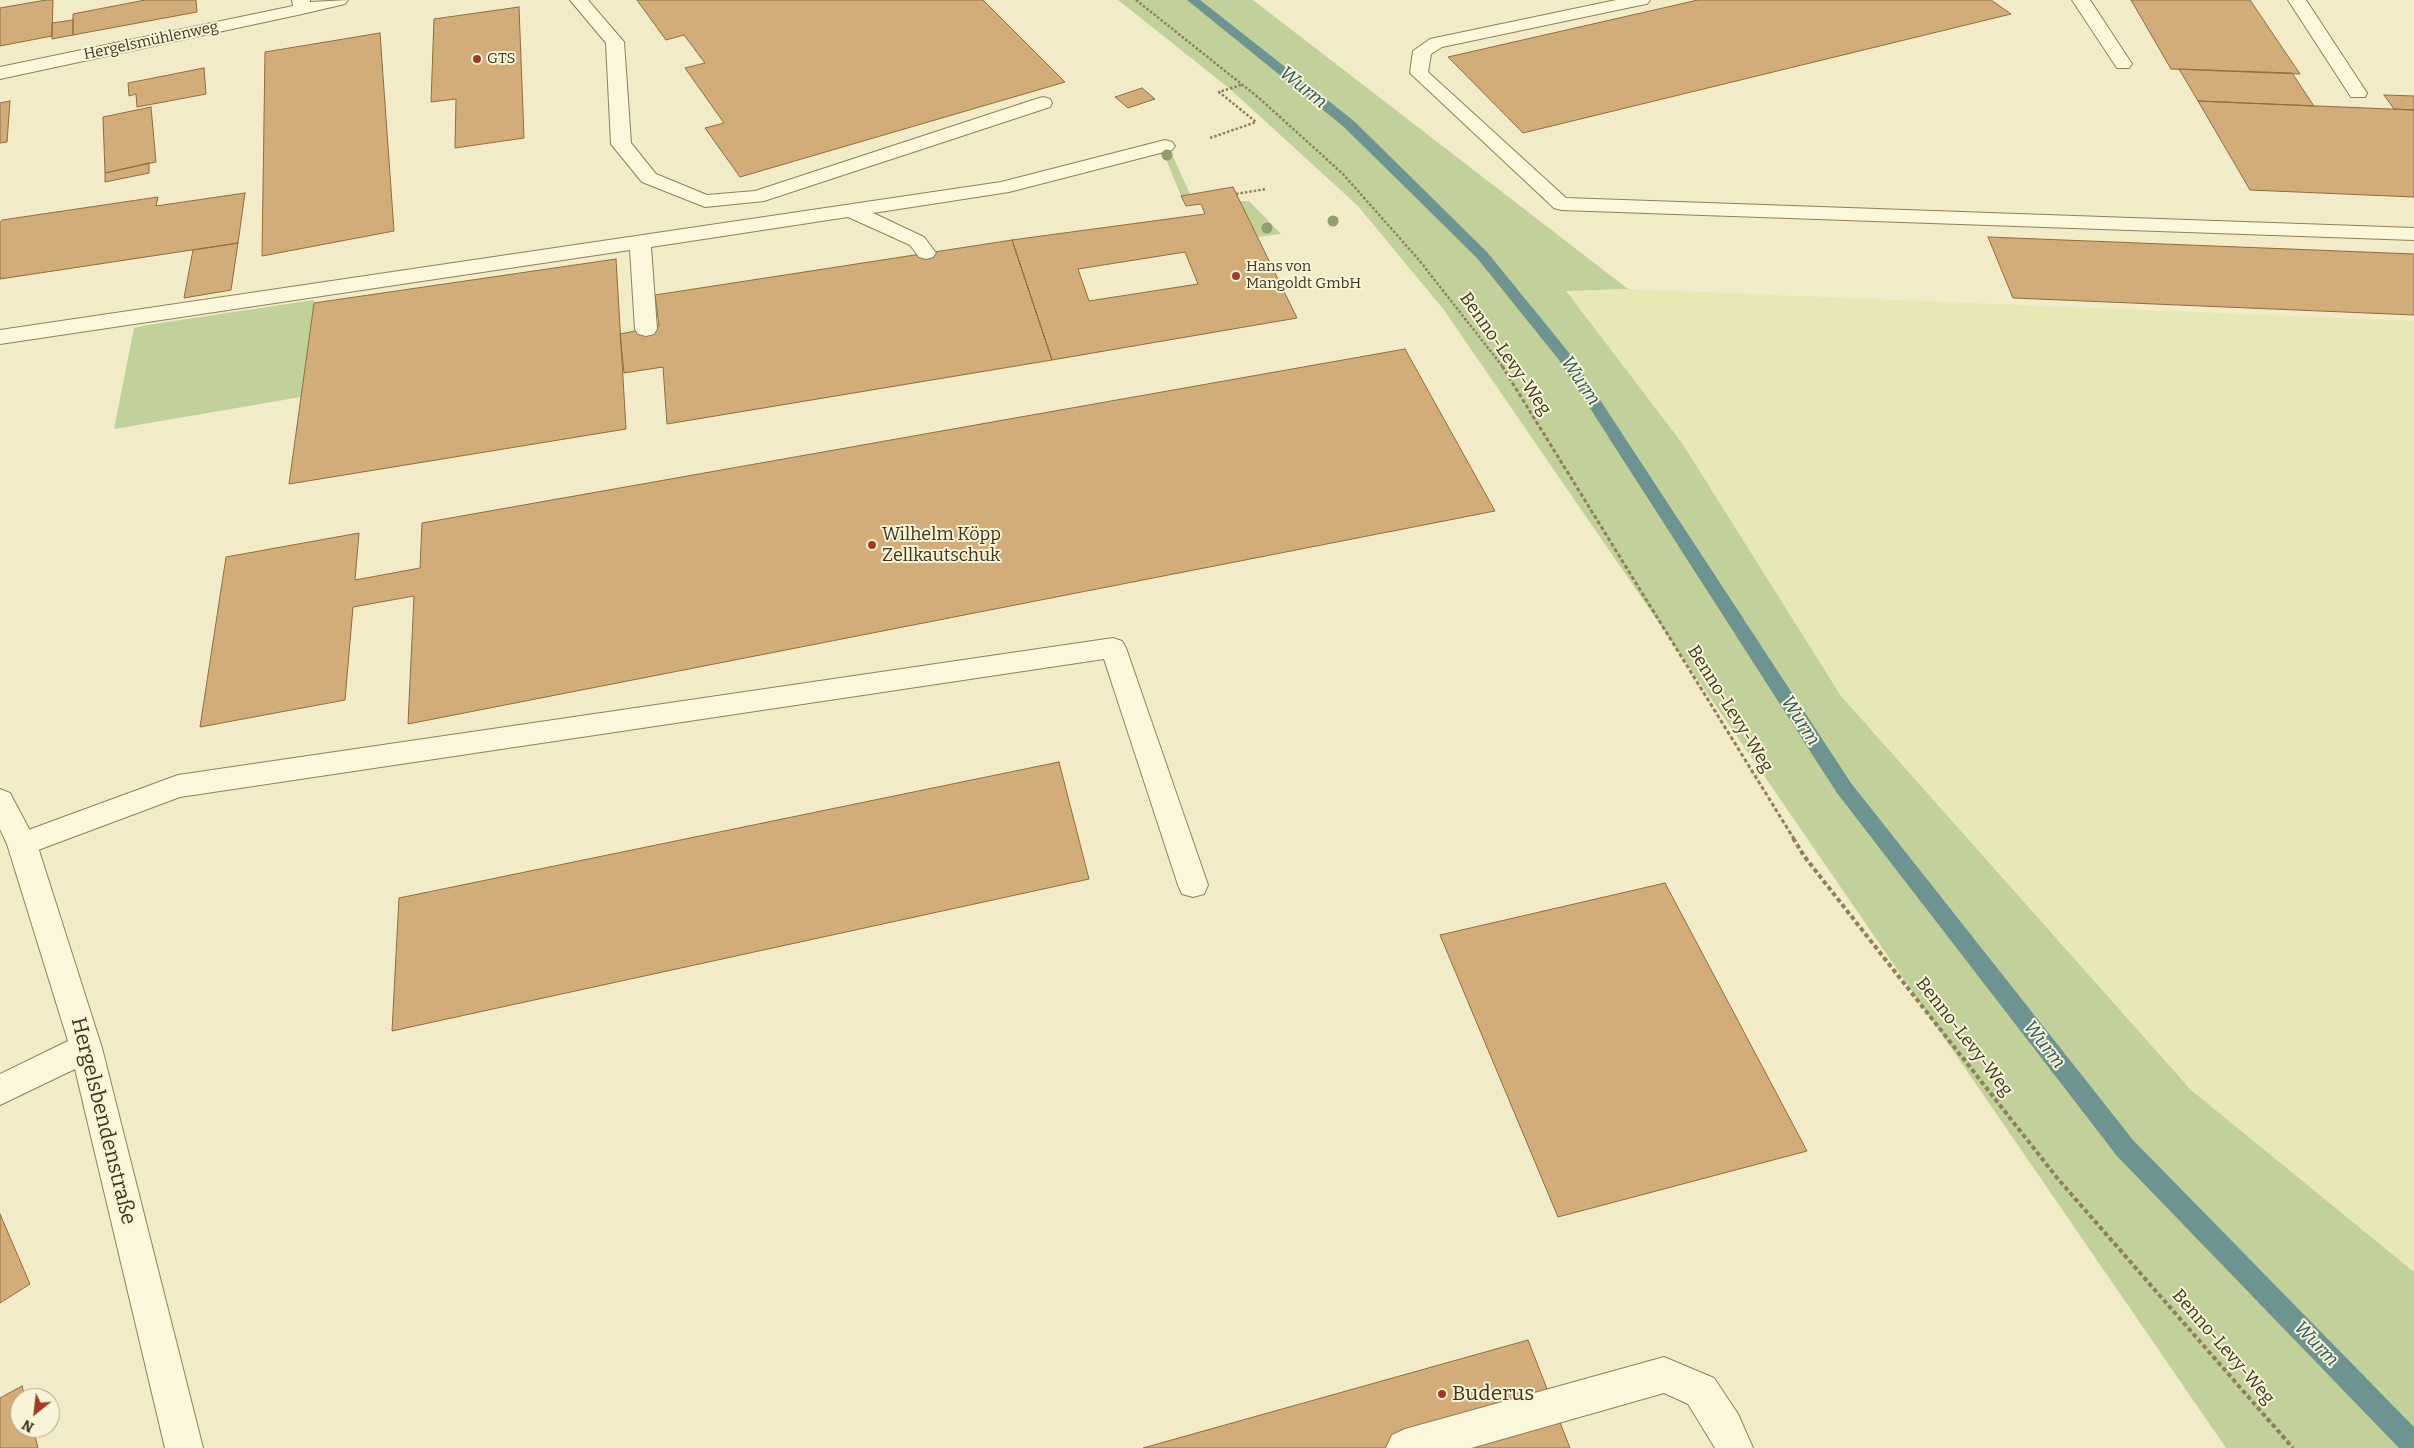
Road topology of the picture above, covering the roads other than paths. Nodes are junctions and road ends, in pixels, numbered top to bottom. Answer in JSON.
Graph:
{"nodes":[{"id":1,"x":339,"y":0,"type":"edge"},
{"id":2,"x":579,"y":0,"type":"edge"},
{"id":3,"x":1641,"y":0,"type":"edge"},
{"id":4,"x":2081,"y":0,"type":"edge"},
{"id":5,"x":2297,"y":0,"type":"edge"},
{"id":6,"x":302,"y":4,"type":"edge"},
{"id":7,"x":2123,"y":64,"type":"dead end"},
{"id":8,"x":0,"y":73,"type":"edge"},
{"id":9,"x":2358,"y":93,"type":"dead end"},
{"id":10,"x":1043,"y":103,"type":"dead end"},
{"id":11,"x":1165,"y":146,"type":"dead end"},
{"id":12,"x":849,"y":210,"type":"junction"},
{"id":13,"x":2414,"y":234,"type":"edge"},
{"id":14,"x":640,"y":242,"type":"junction"},
{"id":15,"x":926,"y":253,"type":"dead end"},
{"id":16,"x":646,"y":329,"type":"dead end"},
{"id":17,"x":0,"y":338,"type":"edge"},
{"id":18,"x":0,"y":801,"type":"edge"},
{"id":19,"x":22,"y":844,"type":"junction"},
{"id":20,"x":1193,"y":885,"type":"dead end"},
{"id":21,"x":86,"y":1048,"type":"junction"},
{"id":22,"x":0,"y":1090,"type":"edge"},
{"id":23,"x":184,"y":1448,"type":"edge"},
{"id":24,"x":1405,"y":1448,"type":"edge"},
{"id":25,"x":1734,"y":1448,"type":"edge"}],
"edges":[{"from":1,"to":6,"type":"street","name":"Hergelsmühlenweg"},
{"from":2,"to":10,"type":"street"},
{"from":3,"to":13,"type":"street"},
{"from":4,"to":7,"type":"street"},
{"from":5,"to":9,"type":"street"},
{"from":6,"to":8,"type":"street","name":"Hergelsmühlenweg"},
{"from":11,"to":12,"type":"street"},
{"from":12,"to":14,"type":"street"},
{"from":12,"to":15,"type":"street"},
{"from":14,"to":16,"type":"street"},
{"from":14,"to":17,"type":"street"},
{"from":18,"to":19,"type":"street","name":"Hergelsbendenstraße"},
{"from":19,"to":20,"type":"street"},
{"from":19,"to":21,"type":"street","name":"Hergelsbendenstraße"},
{"from":21,"to":22,"type":"street"},
{"from":21,"to":23,"type":"street","name":"Hergelsbendenstraße"},
{"from":24,"to":25,"type":"street"}]}
